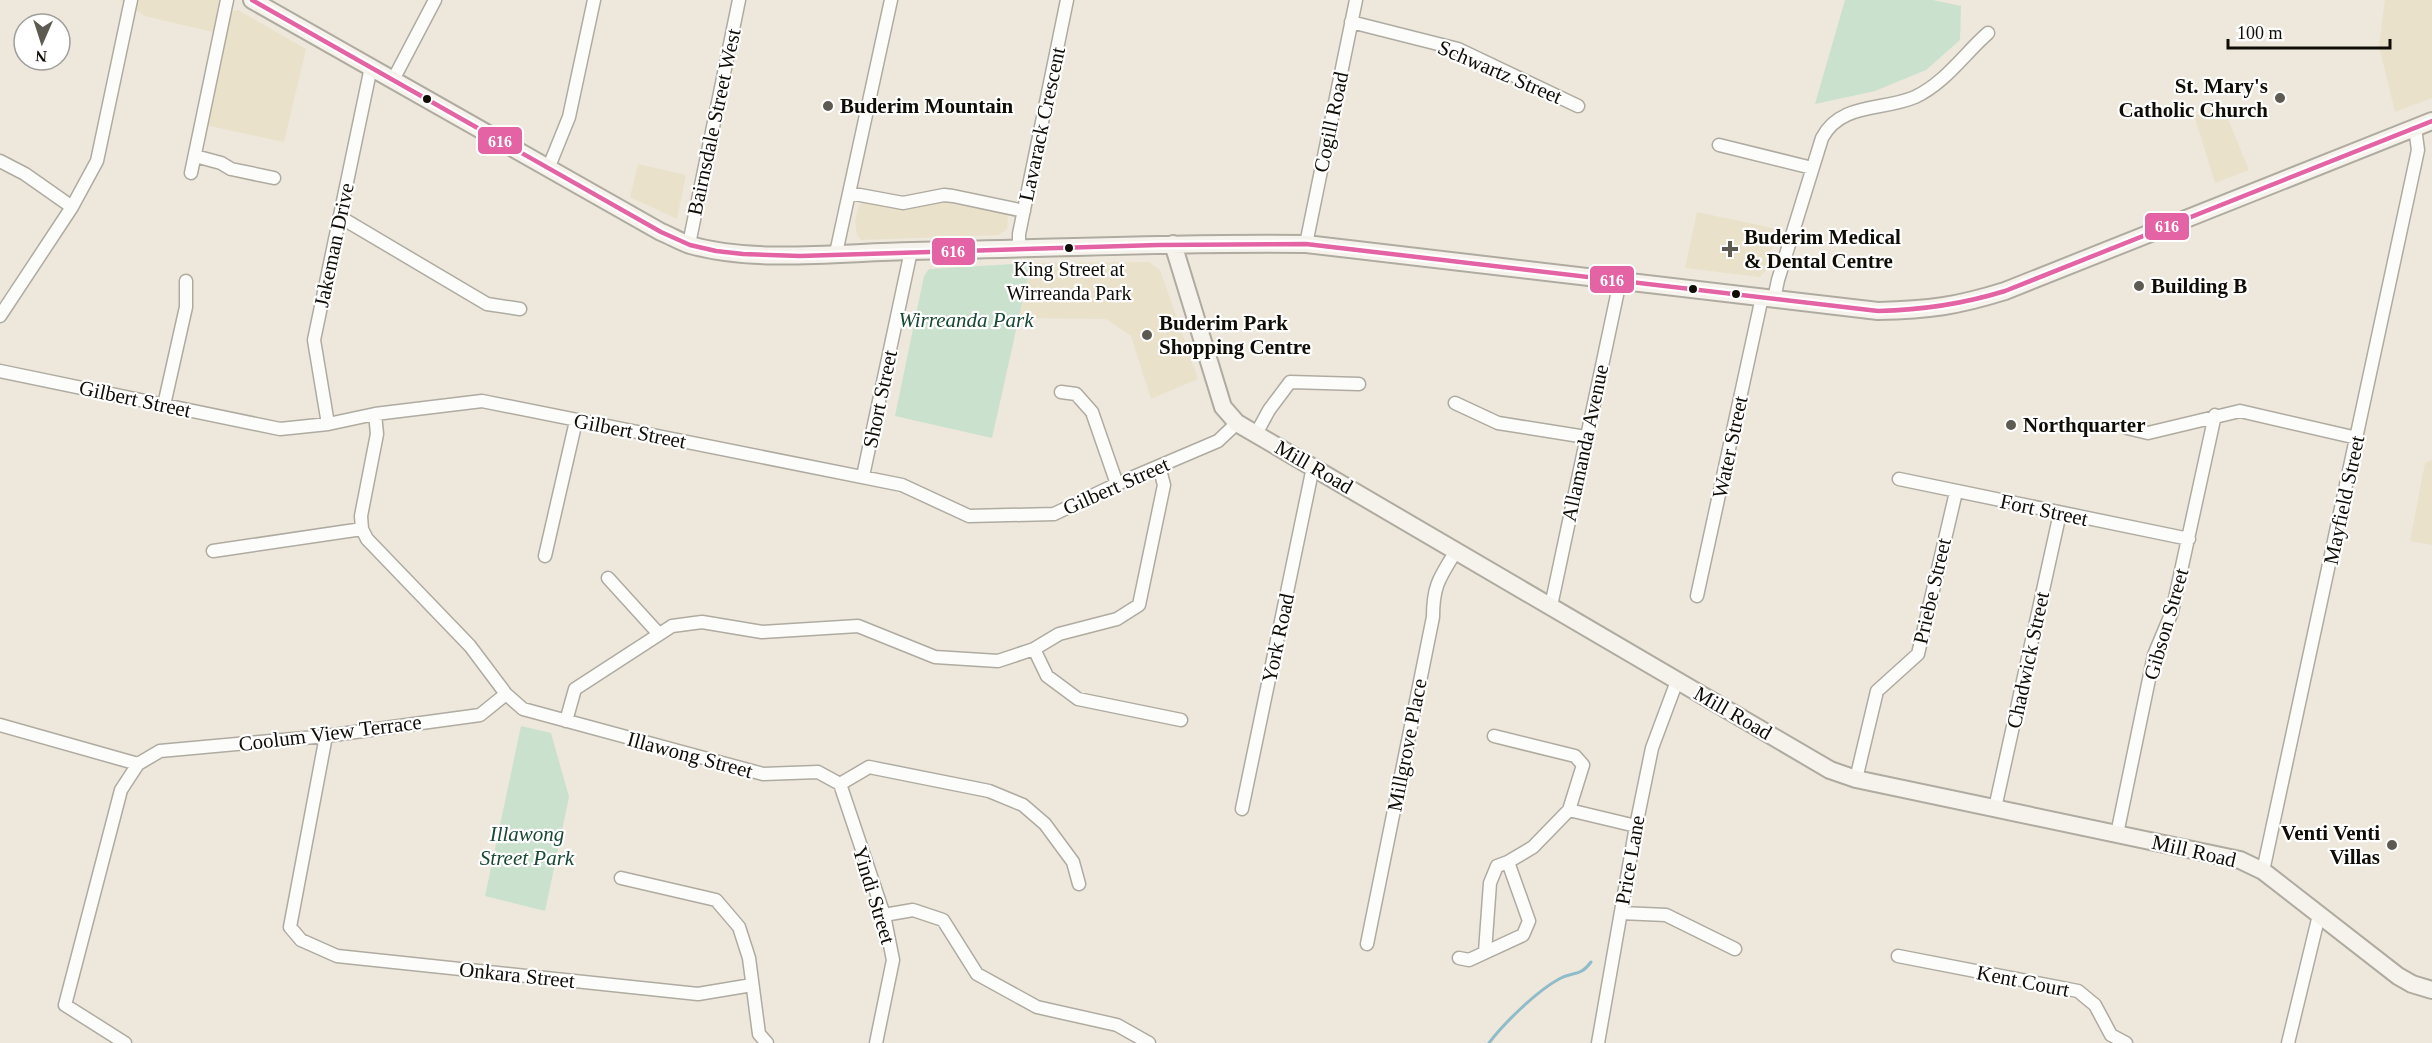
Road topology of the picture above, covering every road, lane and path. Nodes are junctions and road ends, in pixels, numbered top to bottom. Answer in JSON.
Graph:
{"nodes":[{"id":1,"x":130,"y":0,"type":"edge"},
{"id":2,"x":227,"y":0,"type":"edge"},
{"id":3,"x":252,"y":0,"type":"edge"},
{"id":4,"x":435,"y":0,"type":"edge"},
{"id":5,"x":594,"y":0,"type":"edge"},
{"id":6,"x":739,"y":0,"type":"edge"},
{"id":7,"x":891,"y":0,"type":"edge"},
{"id":8,"x":1067,"y":0,"type":"edge"},
{"id":9,"x":1356,"y":0,"type":"edge"},
{"id":10,"x":1352,"y":22,"type":"junction"},
{"id":11,"x":1988,"y":33,"type":"dead end"},
{"id":12,"x":371,"y":68,"type":"junction"},
{"id":13,"x":393,"y":80,"type":"junction"},
{"id":14,"x":1578,"y":106,"type":"dead end"},
{"id":15,"x":2432,"y":121,"type":"edge"},
{"id":16,"x":2415,"y":128,"type":"junction"},
{"id":17,"x":1719,"y":145,"type":"dead end"},
{"id":18,"x":195,"y":156,"type":"junction"},
{"id":19,"x":0,"y":161,"type":"edge"},
{"id":20,"x":1812,"y":168,"type":"junction"},
{"id":21,"x":548,"y":169,"type":"junction"},
{"id":22,"x":191,"y":173,"type":"dead end"},
{"id":23,"x":274,"y":178,"type":"dead end"},
{"id":24,"x":849,"y":193,"type":"junction"},
{"id":25,"x":72,"y":207,"type":"junction"},
{"id":26,"x":1024,"y":211,"type":"junction"},
{"id":27,"x":340,"y":217,"type":"junction"},
{"id":28,"x":689,"y":244,"type":"junction"},
{"id":29,"x":1173,"y":244,"type":"junction"},
{"id":30,"x":1306,"y":244,"type":"junction"},
{"id":31,"x":1019,"y":248,"type":"junction"},
{"id":32,"x":911,"y":251,"type":"junction"},
{"id":33,"x":836,"y":253,"type":"junction"},
{"id":34,"x":186,"y":281,"type":"dead end"},
{"id":35,"x":1620,"y":281,"type":"junction"},
{"id":36,"x":1768,"y":298,"type":"junction"},
{"id":37,"x":520,"y":309,"type":"dead end"},
{"id":38,"x":0,"y":316,"type":"edge"},
{"id":39,"x":0,"y":371,"type":"edge"},
{"id":40,"x":1359,"y":384,"type":"dead end"},
{"id":41,"x":1061,"y":392,"type":"dead end"},
{"id":42,"x":1455,"y":403,"type":"dead end"},
{"id":43,"x":164,"y":405,"type":"junction"},
{"id":44,"x":375,"y":414,"type":"junction"},
{"id":45,"x":2215,"y":415,"type":"junction"},
{"id":46,"x":576,"y":421,"type":"junction"},
{"id":47,"x":1237,"y":423,"type":"junction"},
{"id":48,"x":328,"y":424,"type":"junction"},
{"id":49,"x":2127,"y":428,"type":"dead end"},
{"id":50,"x":1256,"y":434,"type":"junction"},
{"id":51,"x":1586,"y":437,"type":"junction"},
{"id":52,"x":2357,"y":438,"type":"junction"},
{"id":53,"x":1159,"y":466,"type":"junction"},
{"id":54,"x":1313,"y":467,"type":"junction"},
{"id":55,"x":863,"y":476,"type":"junction"},
{"id":56,"x":1899,"y":479,"type":"dead end"},
{"id":57,"x":1118,"y":484,"type":"junction"},
{"id":58,"x":1956,"y":492,"type":"junction"},
{"id":59,"x":2060,"y":513,"type":"junction"},
{"id":60,"x":362,"y":529,"type":"junction"},
{"id":61,"x":2189,"y":539,"type":"junction"},
{"id":62,"x":1456,"y":550,"type":"junction"},
{"id":63,"x":213,"y":551,"type":"dead end"},
{"id":64,"x":545,"y":556,"type":"dead end"},
{"id":65,"x":608,"y":578,"type":"dead end"},
{"id":66,"x":1697,"y":596,"type":"dead end"},
{"id":67,"x":1551,"y":606,"type":"junction"},
{"id":68,"x":658,"y":633,"type":"junction"},
{"id":69,"x":1034,"y":649,"type":"junction"},
{"id":70,"x":1677,"y":681,"type":"junction"},
{"id":71,"x":506,"y":694,"type":"junction"},
{"id":72,"x":1181,"y":720,"type":"dead end"},
{"id":73,"x":566,"y":721,"type":"junction"},
{"id":74,"x":0,"y":725,"type":"edge"},
{"id":75,"x":326,"y":736,"type":"junction"},
{"id":76,"x":1494,"y":736,"type":"dead end"},
{"id":77,"x":138,"y":764,"type":"junction"},
{"id":78,"x":1856,"y":779,"type":"junction"},
{"id":79,"x":840,"y":784,"type":"junction"},
{"id":80,"x":1995,"y":808,"type":"junction"},
{"id":81,"x":1242,"y":809,"type":"dead end"},
{"id":82,"x":1569,"y":810,"type":"junction"},
{"id":83,"x":1636,"y":826,"type":"junction"},
{"id":84,"x":2117,"y":834,"type":"junction"},
{"id":85,"x":1508,"y":862,"type":"junction"},
{"id":86,"x":2263,"y":871,"type":"junction"},
{"id":87,"x":621,"y":878,"type":"dead end"},
{"id":88,"x":1079,"y":884,"type":"dead end"},
{"id":89,"x":1621,"y":913,"type":"junction"},
{"id":90,"x":884,"y":915,"type":"junction"},
{"id":91,"x":2319,"y":915,"type":"junction"},
{"id":92,"x":1367,"y":944,"type":"dead end"},
{"id":93,"x":1735,"y":949,"type":"dead end"},
{"id":94,"x":1485,"y":952,"type":"junction"},
{"id":95,"x":1898,"y":956,"type":"dead end"},
{"id":96,"x":1460,"y":958,"type":"dead end"},
{"id":97,"x":752,"y":985,"type":"junction"},
{"id":98,"x":2432,"y":990,"type":"edge"},
{"id":99,"x":2109,"y":1039,"type":"edge"},
{"id":100,"x":125,"y":1043,"type":"edge"},
{"id":101,"x":767,"y":1043,"type":"edge"},
{"id":102,"x":876,"y":1043,"type":"edge"},
{"id":103,"x":1149,"y":1043,"type":"edge"},
{"id":104,"x":1598,"y":1043,"type":"edge"},
{"id":105,"x":2126,"y":1043,"type":"edge"},
{"id":106,"x":2288,"y":1043,"type":"edge"}],
"edges":[{"from":1,"to":25,"type":"street"},
{"from":2,"to":18,"type":"street"},
{"from":3,"to":12,"type":"main road"},
{"from":4,"to":13,"type":"street"},
{"from":5,"to":21,"type":"street"},
{"from":6,"to":28,"type":"street","name":"Bairnsdale Street West"},
{"from":7,"to":24,"type":"street"},
{"from":8,"to":26,"type":"street","name":"Lavarack Crescent"},
{"from":9,"to":10,"type":"street","name":"Cogill Road"},
{"from":10,"to":14,"type":"street","name":"Schwartz Street"},
{"from":10,"to":30,"type":"street","name":"Cogill Road"},
{"from":11,"to":20,"type":"street","name":"Water Street"},
{"from":12,"to":13,"type":"main road"},
{"from":12,"to":27,"type":"street","name":"Jakeman Drive"},
{"from":13,"to":21,"type":"main road"},
{"from":15,"to":16,"type":"main road"},
{"from":16,"to":36,"type":"main road"},
{"from":16,"to":52,"type":"street","name":"Mayfield Street"},
{"from":17,"to":20,"type":"street"},
{"from":18,"to":22,"type":"street"},
{"from":18,"to":23,"type":"street"},
{"from":19,"to":25,"type":"street"},
{"from":20,"to":36,"type":"street","name":"Water Street"},
{"from":21,"to":28,"type":"main road"},
{"from":24,"to":26,"type":"street"},
{"from":24,"to":33,"type":"street"},
{"from":25,"to":38,"type":"street"},
{"from":26,"to":31,"type":"street","name":"Lavarack Crescent"},
{"from":27,"to":37,"type":"street"},
{"from":27,"to":48,"type":"street","name":"Jakeman Drive"},
{"from":28,"to":33,"type":"main road"},
{"from":29,"to":30,"type":"main road"},
{"from":29,"to":31,"type":"main road"},
{"from":29,"to":47,"type":"main road","name":"Mill Road"},
{"from":30,"to":35,"type":"main road"},
{"from":31,"to":32,"type":"main road"},
{"from":32,"to":33,"type":"main road"},
{"from":32,"to":55,"type":"street","name":"Short Street"},
{"from":34,"to":43,"type":"street"},
{"from":35,"to":36,"type":"main road"},
{"from":35,"to":51,"type":"street","name":"Allamanda Avenue"},
{"from":36,"to":66,"type":"street","name":"Water Street"},
{"from":39,"to":43,"type":"street","name":"Gilbert Street"},
{"from":40,"to":50,"type":"street"},
{"from":41,"to":57,"type":"street"},
{"from":42,"to":51,"type":"street"},
{"from":43,"to":48,"type":"street","name":"Gilbert Street"},
{"from":44,"to":46,"type":"street","name":"Gilbert Street"},
{"from":44,"to":48,"type":"street","name":"Gilbert Street"},
{"from":44,"to":60,"type":"street"},
{"from":45,"to":49,"type":"street"},
{"from":45,"to":52,"type":"street"},
{"from":45,"to":61,"type":"street","name":"Gibson Street"},
{"from":46,"to":55,"type":"street","name":"Gilbert Street"},
{"from":46,"to":64,"type":"street"},
{"from":47,"to":50,"type":"main road","name":"Mill Road"},
{"from":47,"to":53,"type":"street","name":"Gilbert Street"},
{"from":50,"to":54,"type":"main road","name":"Mill Road"},
{"from":51,"to":67,"type":"street","name":"Allamanda Avenue"},
{"from":52,"to":86,"type":"street","name":"Mayfield Street"},
{"from":53,"to":57,"type":"street","name":"Gilbert Street"},
{"from":53,"to":69,"type":"street"},
{"from":54,"to":62,"type":"main road","name":"Mill Road"},
{"from":54,"to":81,"type":"street","name":"York Road"},
{"from":55,"to":57,"type":"street","name":"Gilbert Street"},
{"from":56,"to":58,"type":"street","name":"Fort Street"},
{"from":58,"to":59,"type":"street","name":"Fort Street"},
{"from":58,"to":78,"type":"street","name":"Priebe Street"},
{"from":59,"to":61,"type":"street","name":"Fort Street"},
{"from":59,"to":80,"type":"street","name":"Chadwick Street"},
{"from":60,"to":63,"type":"street"},
{"from":60,"to":71,"type":"street"},
{"from":61,"to":84,"type":"street","name":"Gibson Street"},
{"from":62,"to":67,"type":"main road","name":"Mill Road"},
{"from":62,"to":92,"type":"street","name":"Millgrove Place"},
{"from":65,"to":68,"type":"street"},
{"from":67,"to":70,"type":"main road","name":"Mill Road"},
{"from":68,"to":69,"type":"street"},
{"from":68,"to":73,"type":"street"},
{"from":69,"to":72,"type":"street"},
{"from":70,"to":78,"type":"main road","name":"Mill Road"},
{"from":70,"to":83,"type":"street","name":"Price Lane"},
{"from":71,"to":73,"type":"street","name":"Illawong Street"},
{"from":71,"to":75,"type":"street","name":"Coolum View Terrace"},
{"from":73,"to":79,"type":"street","name":"Illawong Street"},
{"from":74,"to":77,"type":"street"},
{"from":75,"to":77,"type":"street","name":"Coolum View Terrace"},
{"from":75,"to":97,"type":"street","name":"Onkara Street"},
{"from":76,"to":82,"type":"street"},
{"from":77,"to":100,"type":"street","name":"Coolum View Terrace"},
{"from":78,"to":80,"type":"main road","name":"Mill Road"},
{"from":79,"to":88,"type":"street"},
{"from":79,"to":90,"type":"street","name":"Yindi Street"},
{"from":80,"to":84,"type":"main road","name":"Mill Road"},
{"from":82,"to":83,"type":"street"},
{"from":82,"to":85,"type":"street"},
{"from":83,"to":89,"type":"street","name":"Price Lane"},
{"from":84,"to":86,"type":"main road","name":"Mill Road"},
{"from":85,"to":94,"type":"street"},
{"from":85,"to":94,"type":"street"},
{"from":86,"to":91,"type":"main road","name":"Mill Road"},
{"from":87,"to":97,"type":"street"},
{"from":89,"to":93,"type":"street"},
{"from":89,"to":104,"type":"street","name":"Price Lane"},
{"from":90,"to":102,"type":"street","name":"Yindi Street"},
{"from":90,"to":103,"type":"street"},
{"from":91,"to":98,"type":"main road","name":"Mill Road"},
{"from":91,"to":106,"type":"street"},
{"from":94,"to":96,"type":"street"},
{"from":95,"to":99,"type":"street","name":"Kent Court"},
{"from":97,"to":101,"type":"street"},
{"from":99,"to":105,"type":"street","name":"Kent Court"}]}
